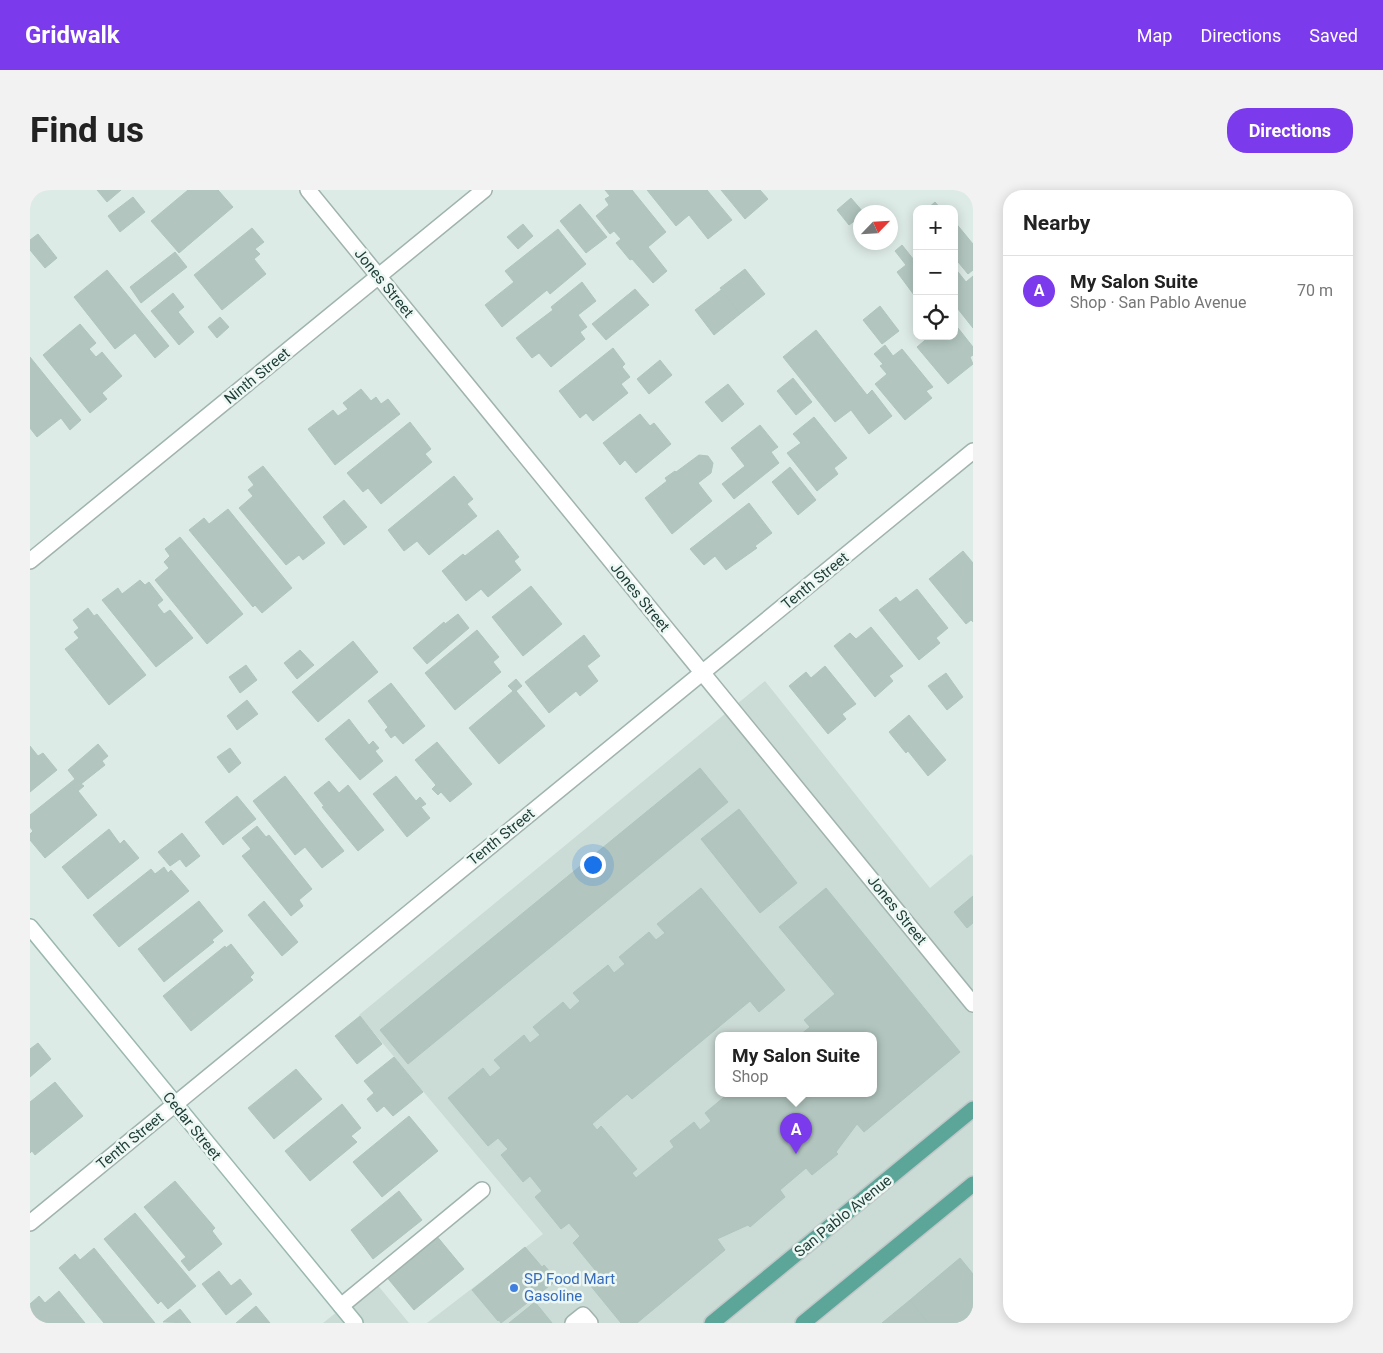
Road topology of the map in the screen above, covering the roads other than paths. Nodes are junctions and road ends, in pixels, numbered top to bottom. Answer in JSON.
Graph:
{"nodes":[{"id":1,"x":308,"y":190,"type":"edge"},
{"id":2,"x":484,"y":190,"type":"edge"},
{"id":3,"x":378,"y":276,"type":"junction"},
{"id":4,"x":973,"y":451,"type":"edge"},
{"id":5,"x":30,"y":561,"type":"edge"},
{"id":6,"x":702,"y":672,"type":"junction"},
{"id":7,"x":30,"y":927,"type":"edge"},
{"id":8,"x":973,"y":1004,"type":"edge"},
{"id":9,"x":175,"y":1104,"type":"junction"},
{"id":10,"x":973,"y":1109,"type":"edge"},
{"id":11,"x":973,"y":1184,"type":"edge"},
{"id":12,"x":482,"y":1190,"type":"dead end"},
{"id":13,"x":30,"y":1223,"type":"edge"},
{"id":14,"x":341,"y":1306,"type":"junction"},
{"id":15,"x":355,"y":1323,"type":"edge"},
{"id":16,"x":573,"y":1323,"type":"edge"},
{"id":17,"x":590,"y":1323,"type":"edge"},
{"id":18,"x":712,"y":1323,"type":"edge"},
{"id":19,"x":803,"y":1323,"type":"edge"}],
"edges":[{"from":1,"to":3,"type":"street","name":"Jones Street"},
{"from":2,"to":3,"type":"street","name":"Ninth Street"},
{"from":3,"to":5,"type":"street","name":"Ninth Street"},
{"from":3,"to":6,"type":"street","name":"Jones Street"},
{"from":4,"to":6,"type":"street","name":"Tenth Street"},
{"from":6,"to":8,"type":"street","name":"Jones Street"},
{"from":6,"to":9,"type":"street","name":"Tenth Street"},
{"from":7,"to":9,"type":"street","name":"Cedar Street"},
{"from":9,"to":13,"type":"street","name":"Tenth Street"},
{"from":9,"to":14,"type":"street","name":"Cedar Street"},
{"from":10,"to":18,"type":"main road","name":"San Pablo Avenue"},
{"from":11,"to":19,"type":"main road"},
{"from":12,"to":14,"type":"street"},
{"from":14,"to":15,"type":"street","name":"Cedar Street"},
{"from":16,"to":17,"type":"street"}]}
